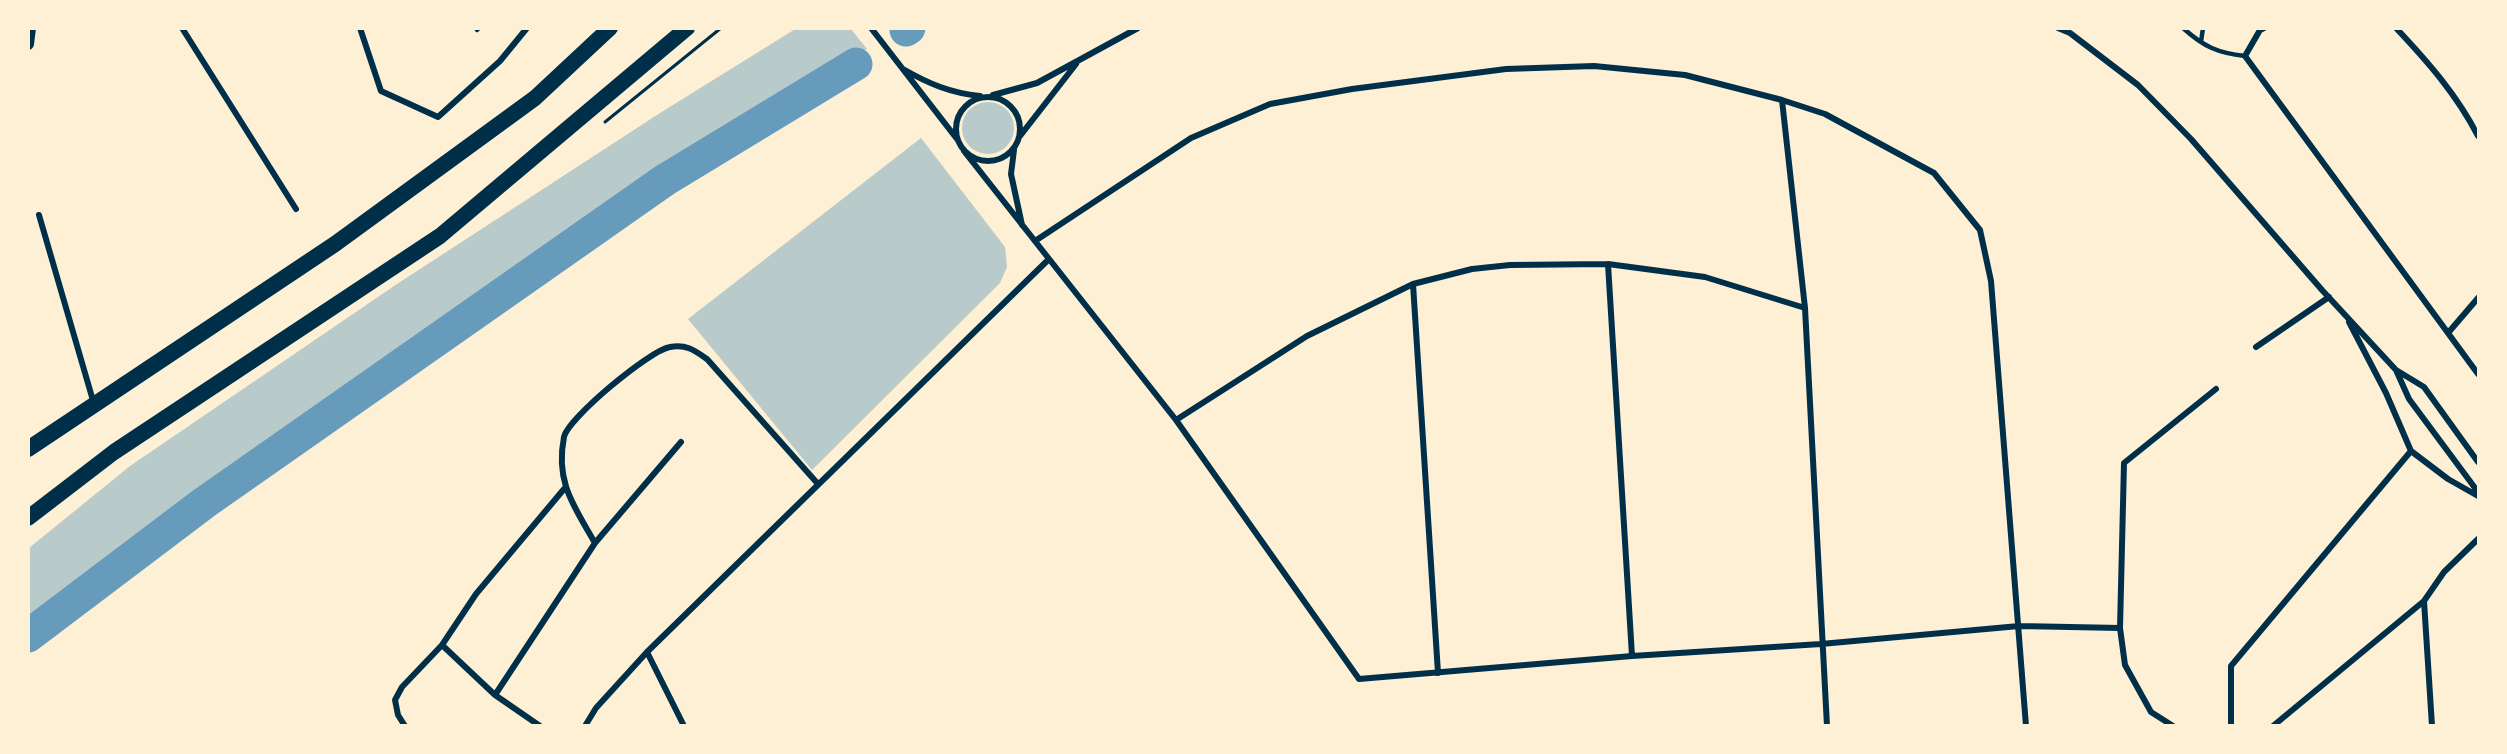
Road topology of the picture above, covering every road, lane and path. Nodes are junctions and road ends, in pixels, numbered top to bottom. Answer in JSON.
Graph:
{"nodes":[{"id":1,"x":30,"y":28,"type":"edge"},
{"id":2,"x":182,"y":28,"type":"edge"},
{"id":3,"x":360,"y":28,"type":"edge"},
{"id":4,"x":527,"y":28,"type":"edge"},
{"id":5,"x":610,"y":28,"type":"edge"},
{"id":6,"x":687,"y":28,"type":"edge"},
{"id":7,"x":871,"y":28,"type":"edge"},
{"id":8,"x":1138,"y":28,"type":"edge"},
{"id":9,"x":2058,"y":28,"type":"edge"},
{"id":10,"x":2183,"y":28,"type":"edge"},
{"id":11,"x":2203,"y":28,"type":"edge"},
{"id":12,"x":2264,"y":28,"type":"edge"},
{"id":13,"x":2396,"y":28,"type":"edge"},
{"id":14,"x":2201,"y":42,"type":"junction"},
{"id":15,"x":28,"y":44,"type":"edge"},
{"id":16,"x":2245,"y":56,"type":"junction"},
{"id":17,"x":1079,"y":61,"type":"junction"},
{"id":18,"x":900,"y":67,"type":"junction"},
{"id":19,"x":985,"y":96,"type":"junction"},
{"id":20,"x":1782,"y":100,"type":"junction"},
{"id":21,"x":2478,"y":136,"type":"edge"},
{"id":22,"x":1019,"y":137,"type":"junction"},
{"id":23,"x":957,"y":139,"type":"junction"},
{"id":24,"x":1015,"y":146,"type":"junction"},
{"id":25,"x":964,"y":151,"type":"junction"},
{"id":26,"x":296,"y":209,"type":"dead end"},
{"id":27,"x":39,"y":215,"type":"dead end"},
{"id":28,"x":1023,"y":228,"type":"junction"},
{"id":29,"x":1035,"y":241,"type":"junction"},
{"id":30,"x":1049,"y":259,"type":"junction"},
{"id":31,"x":1608,"y":264,"type":"junction"},
{"id":32,"x":1413,"y":284,"type":"junction"},
{"id":33,"x":2329,"y":297,"type":"junction"},
{"id":34,"x":2478,"y":298,"type":"edge"},
{"id":35,"x":1805,"y":308,"type":"junction"},
{"id":36,"x":2345,"y":314,"type":"junction"},
{"id":37,"x":2448,"y":333,"type":"junction"},
{"id":38,"x":2256,"y":346,"type":"dead end"},
{"id":39,"x":2396,"y":370,"type":"junction"},
{"id":40,"x":2478,"y":374,"type":"edge"},
{"id":41,"x":2216,"y":389,"type":"dead end"},
{"id":42,"x":94,"y":404,"type":"junction"},
{"id":43,"x":1176,"y":420,"type":"junction"},
{"id":44,"x":681,"y":442,"type":"dead end"},
{"id":45,"x":28,"y":449,"type":"edge"},
{"id":46,"x":2411,"y":451,"type":"junction"},
{"id":47,"x":2478,"y":462,"type":"edge"},
{"id":48,"x":818,"y":484,"type":"junction"},
{"id":49,"x":564,"y":489,"type":"junction"},
{"id":50,"x":2478,"y":494,"type":"edge"},
{"id":51,"x":28,"y":518,"type":"edge"},
{"id":52,"x":2478,"y":539,"type":"edge"},
{"id":53,"x":595,"y":543,"type":"junction"},
{"id":54,"x":2424,"y":601,"type":"junction"},
{"id":55,"x":2019,"y":626,"type":"junction"},
{"id":56,"x":2120,"y":628,"type":"junction"},
{"id":57,"x":1821,"y":644,"type":"junction"},
{"id":58,"x":442,"y":645,"type":"junction"},
{"id":59,"x":647,"y":652,"type":"junction"},
{"id":60,"x":1632,"y":656,"type":"junction"},
{"id":61,"x":1438,"y":673,"type":"junction"},
{"id":62,"x":495,"y":694,"type":"junction"},
{"id":63,"x":405,"y":726,"type":"edge"},
{"id":64,"x":540,"y":726,"type":"edge"},
{"id":65,"x":585,"y":726,"type":"edge"},
{"id":66,"x":684,"y":726,"type":"edge"},
{"id":67,"x":1827,"y":726,"type":"edge"},
{"id":68,"x":2026,"y":726,"type":"edge"},
{"id":69,"x":2174,"y":726,"type":"edge"},
{"id":70,"x":2231,"y":726,"type":"edge"},
{"id":71,"x":2273,"y":726,"type":"edge"},
{"id":72,"x":2432,"y":726,"type":"edge"}],
"edges":[{"from":1,"to":15,"type":"main road"},
{"from":2,"to":26,"type":"street"},
{"from":3,"to":4,"type":"street"},
{"from":5,"to":42,"type":"highway"},
{"from":6,"to":51,"type":"highway"},
{"from":7,"to":18,"type":"street"},
{"from":8,"to":17,"type":"street"},
{"from":9,"to":33,"type":"street"},
{"from":10,"to":14,"type":"lane"},
{"from":11,"to":14,"type":"lane"},
{"from":12,"to":16,"type":"street"},
{"from":13,"to":21,"type":"street"},
{"from":14,"to":16,"type":"lane"},
{"from":16,"to":37,"type":"street"},
{"from":17,"to":19,"type":"street"},
{"from":17,"to":22,"type":"street"},
{"from":18,"to":19,"type":"street"},
{"from":18,"to":23,"type":"street"},
{"from":19,"to":22,"type":"street"},
{"from":19,"to":23,"type":"street"},
{"from":20,"to":29,"type":"street"},
{"from":20,"to":35,"type":"street"},
{"from":20,"to":55,"type":"street"},
{"from":22,"to":24,"type":"street"},
{"from":23,"to":25,"type":"street"},
{"from":24,"to":25,"type":"street"},
{"from":24,"to":28,"type":"street"},
{"from":25,"to":28,"type":"street"},
{"from":27,"to":42,"type":"street"},
{"from":28,"to":29,"type":"street"},
{"from":29,"to":30,"type":"street"},
{"from":30,"to":43,"type":"street"},
{"from":30,"to":48,"type":"street"},
{"from":31,"to":32,"type":"street"},
{"from":31,"to":35,"type":"street"},
{"from":31,"to":60,"type":"street"},
{"from":32,"to":43,"type":"street"},
{"from":32,"to":61,"type":"street"},
{"from":33,"to":36,"type":"street"},
{"from":33,"to":38,"type":"street"},
{"from":34,"to":37,"type":"street"},
{"from":35,"to":57,"type":"street"},
{"from":36,"to":39,"type":"street"},
{"from":36,"to":46,"type":"street"},
{"from":37,"to":40,"type":"street"},
{"from":39,"to":47,"type":"street"},
{"from":39,"to":50,"type":"street"},
{"from":41,"to":56,"type":"street"},
{"from":42,"to":45,"type":"highway"},
{"from":43,"to":61,"type":"street"},
{"from":44,"to":53,"type":"street"},
{"from":46,"to":50,"type":"street"},
{"from":46,"to":70,"type":"street"},
{"from":48,"to":49,"type":"street"},
{"from":48,"to":59,"type":"street"},
{"from":49,"to":53,"type":"street"},
{"from":49,"to":58,"type":"street"},
{"from":52,"to":54,"type":"street"},
{"from":53,"to":62,"type":"street"},
{"from":54,"to":71,"type":"street"},
{"from":54,"to":72,"type":"street"},
{"from":55,"to":56,"type":"street"},
{"from":55,"to":57,"type":"street"},
{"from":55,"to":68,"type":"street"},
{"from":56,"to":69,"type":"street"},
{"from":57,"to":60,"type":"street"},
{"from":57,"to":67,"type":"street"},
{"from":58,"to":62,"type":"street"},
{"from":58,"to":63,"type":"street"},
{"from":59,"to":65,"type":"street"},
{"from":59,"to":66,"type":"street"},
{"from":60,"to":61,"type":"street"},
{"from":62,"to":64,"type":"street"}]}
